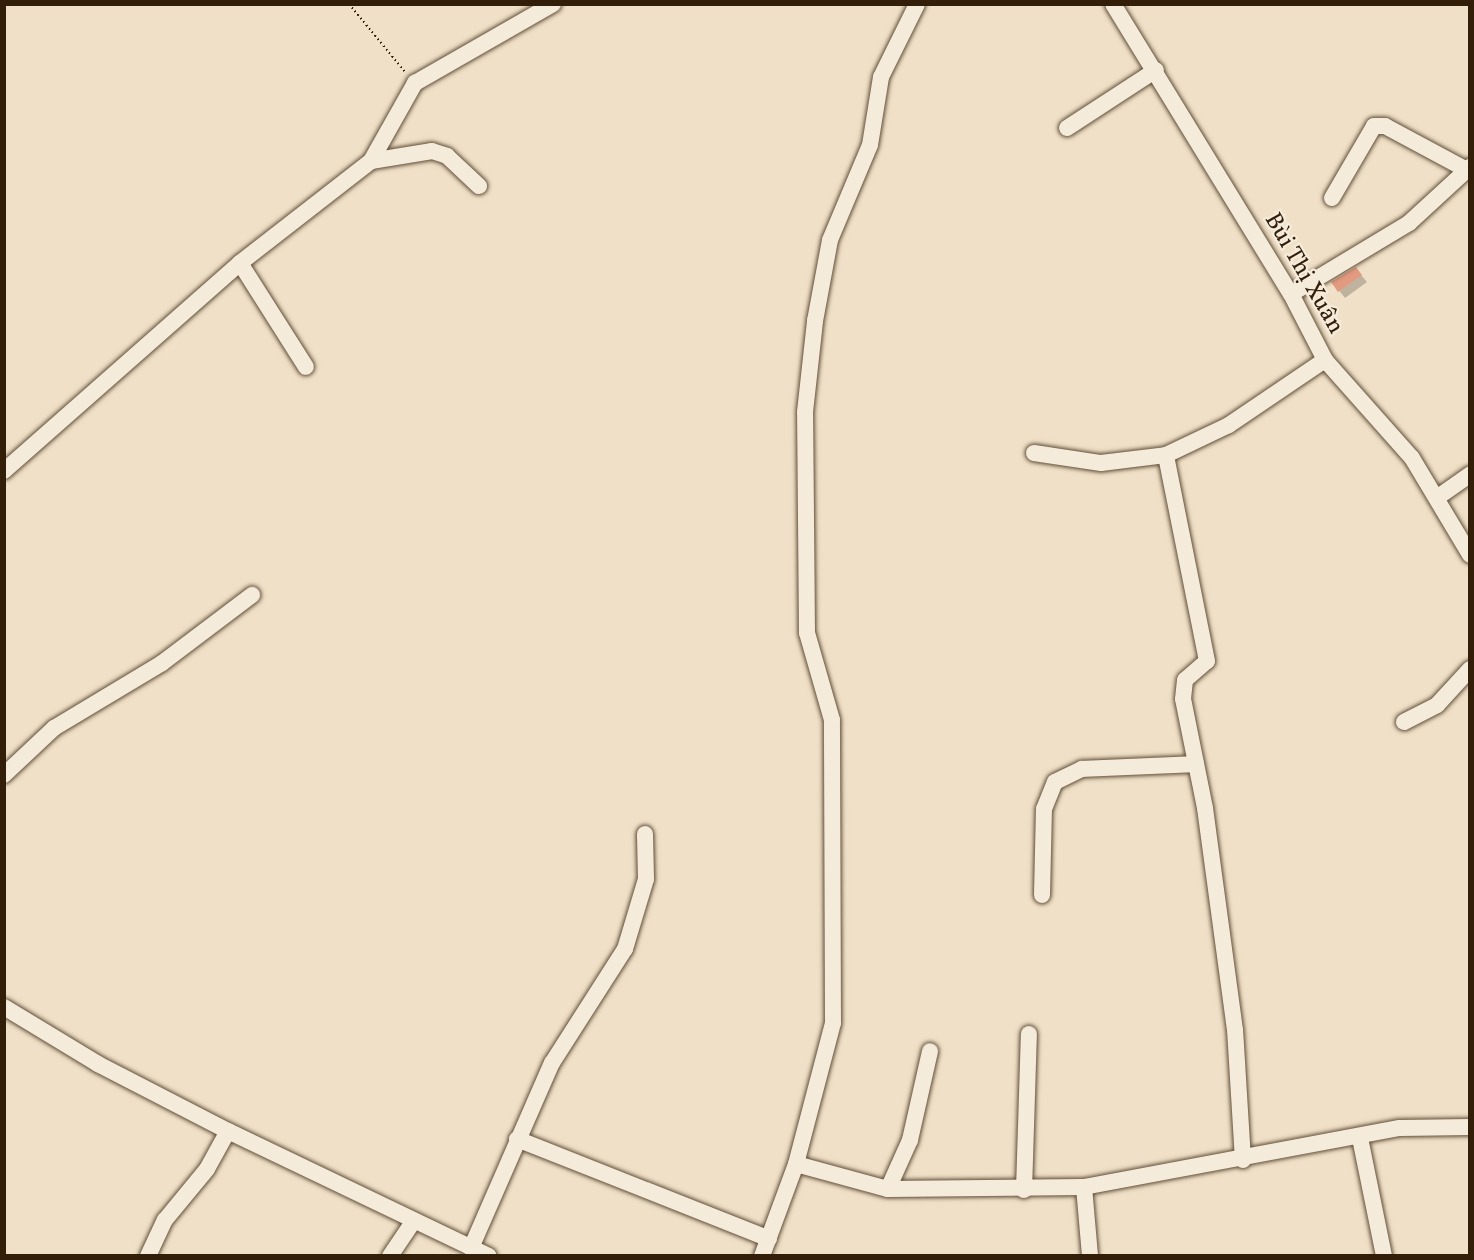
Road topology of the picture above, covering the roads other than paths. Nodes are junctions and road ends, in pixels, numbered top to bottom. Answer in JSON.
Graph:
{"nodes":[{"id":1,"x":553,"y":4,"type":"edge"},
{"id":2,"x":917,"y":4,"type":"edge"},
{"id":3,"x":1113,"y":4,"type":"edge"},
{"id":4,"x":1156,"y":70,"type":"junction"},
{"id":5,"x":1067,"y":129,"type":"dead end"},
{"id":6,"x":371,"y":161,"type":"junction"},
{"id":7,"x":1468,"y":168,"type":"edge"},
{"id":8,"x":479,"y":186,"type":"dead end"},
{"id":9,"x":1332,"y":198,"type":"dead end"},
{"id":10,"x":240,"y":263,"type":"junction"},
{"id":11,"x":1291,"y":294,"type":"junction"},
{"id":12,"x":1325,"y":360,"type":"junction"},
{"id":13,"x":306,"y":367,"type":"dead end"},
{"id":14,"x":1034,"y":453,"type":"dead end"},
{"id":15,"x":1166,"y":455,"type":"junction"},
{"id":16,"x":4,"y":471,"type":"edge"},
{"id":17,"x":1470,"y":475,"type":"edge"},
{"id":18,"x":1438,"y":497,"type":"junction"},
{"id":19,"x":1470,"y":555,"type":"edge"},
{"id":20,"x":252,"y":595,"type":"dead end"},
{"id":21,"x":1470,"y":669,"type":"edge"},
{"id":22,"x":1404,"y":722,"type":"dead end"},
{"id":23,"x":1196,"y":764,"type":"junction"},
{"id":24,"x":4,"y":775,"type":"edge"},
{"id":25,"x":645,"y":834,"type":"dead end"},
{"id":26,"x":1042,"y":895,"type":"dead end"},
{"id":27,"x":5,"y":1007,"type":"edge"},
{"id":28,"x":1029,"y":1034,"type":"dead end"},
{"id":29,"x":930,"y":1051,"type":"dead end"},
{"id":30,"x":1470,"y":1127,"type":"edge"},
{"id":31,"x":228,"y":1131,"type":"junction"},
{"id":32,"x":1360,"y":1138,"type":"junction"},
{"id":33,"x":517,"y":1139,"type":"junction"},
{"id":34,"x":1243,"y":1160,"type":"junction"},
{"id":35,"x":796,"y":1164,"type":"junction"},
{"id":36,"x":1084,"y":1187,"type":"junction"},
{"id":37,"x":888,"y":1189,"type":"junction"},
{"id":38,"x":1024,"y":1190,"type":"junction"},
{"id":39,"x":413,"y":1222,"type":"junction"},
{"id":40,"x":769,"y":1239,"type":"junction"},
{"id":41,"x":471,"y":1248,"type":"junction"},
{"id":42,"x":148,"y":1256,"type":"edge"},
{"id":43,"x":390,"y":1256,"type":"edge"},
{"id":44,"x":489,"y":1256,"type":"edge"},
{"id":45,"x":762,"y":1256,"type":"edge"},
{"id":46,"x":1090,"y":1256,"type":"edge"},
{"id":47,"x":1384,"y":1256,"type":"edge"}],
"edges":[{"from":1,"to":6,"type":"street"},
{"from":2,"to":35,"type":"street"},
{"from":3,"to":4,"type":"street","name":"Bùi Thị Xuân"},
{"from":4,"to":5,"type":"street"},
{"from":4,"to":11,"type":"street","name":"Bùi Thị Xuân"},
{"from":6,"to":8,"type":"street"},
{"from":6,"to":10,"type":"street"},
{"from":7,"to":9,"type":"street"},
{"from":7,"to":11,"type":"street"},
{"from":10,"to":13,"type":"street"},
{"from":10,"to":16,"type":"street"},
{"from":11,"to":12,"type":"street","name":"Bùi Thị Xuân"},
{"from":12,"to":15,"type":"street"},
{"from":12,"to":18,"type":"street","name":"Bùi Thị Xuân"},
{"from":14,"to":15,"type":"street"},
{"from":15,"to":23,"type":"street"},
{"from":17,"to":18,"type":"street"},
{"from":18,"to":19,"type":"street","name":"Bùi Thị Xuân"},
{"from":20,"to":24,"type":"street"},
{"from":21,"to":22,"type":"street"},
{"from":23,"to":26,"type":"street"},
{"from":23,"to":34,"type":"street"},
{"from":25,"to":33,"type":"street"},
{"from":27,"to":31,"type":"street"},
{"from":28,"to":38,"type":"street"},
{"from":29,"to":37,"type":"street"},
{"from":30,"to":32,"type":"street"},
{"from":31,"to":39,"type":"street"},
{"from":31,"to":42,"type":"street"},
{"from":32,"to":34,"type":"street"},
{"from":32,"to":47,"type":"street"},
{"from":33,"to":40,"type":"street"},
{"from":33,"to":41,"type":"street"},
{"from":34,"to":36,"type":"street"},
{"from":35,"to":37,"type":"street"},
{"from":35,"to":40,"type":"street"},
{"from":36,"to":38,"type":"street"},
{"from":36,"to":46,"type":"street"},
{"from":37,"to":38,"type":"street"},
{"from":39,"to":41,"type":"street"},
{"from":39,"to":43,"type":"street"},
{"from":40,"to":45,"type":"street"},
{"from":41,"to":44,"type":"street"}]}
